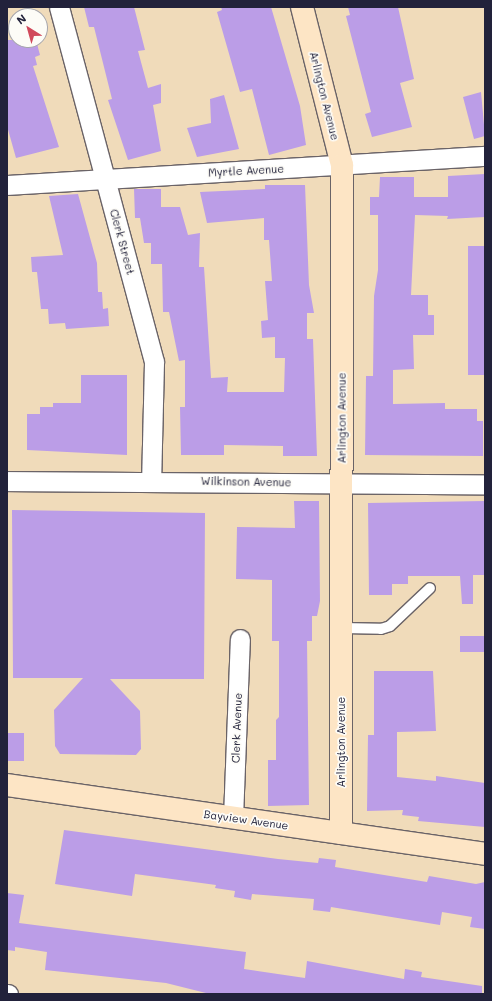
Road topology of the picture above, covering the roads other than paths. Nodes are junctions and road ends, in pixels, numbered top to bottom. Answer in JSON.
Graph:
{"nodes":[{"id":1,"x":59,"y":7,"type":"edge"},
{"id":2,"x":302,"y":7,"type":"edge"},
{"id":3,"x":485,"y":156,"type":"edge"},
{"id":4,"x":342,"y":165,"type":"junction"},
{"id":5,"x":105,"y":179,"type":"junction"},
{"id":6,"x":7,"y":185,"type":"edge"},
{"id":7,"x":151,"y":480,"type":"junction"},
{"id":8,"x":7,"y":481,"type":"edge"},
{"id":9,"x":342,"y":483,"type":"junction"},
{"id":10,"x":485,"y":484,"type":"edge"},
{"id":11,"x":430,"y":588,"type":"dead end"},
{"id":12,"x":342,"y":628,"type":"junction"},
{"id":13,"x":240,"y":639,"type":"dead end"},
{"id":14,"x":7,"y":786,"type":"edge"},
{"id":15,"x":234,"y":818,"type":"junction"},
{"id":16,"x":341,"y":833,"type":"junction"},
{"id":17,"x":485,"y":854,"type":"edge"}],
"edges":[{"from":1,"to":5,"type":"street","name":"Clerk Street"},
{"from":2,"to":4,"type":"street","name":"Arlington Avenue"},
{"from":3,"to":4,"type":"street","name":"Myrtle Avenue"},
{"from":4,"to":5,"type":"street","name":"Myrtle Avenue"},
{"from":4,"to":9,"type":"street","name":"Arlington Avenue"},
{"from":5,"to":6,"type":"street","name":"Myrtle Avenue"},
{"from":5,"to":7,"type":"street","name":"Clerk Street"},
{"from":7,"to":8,"type":"street","name":"Wilkinson Avenue"},
{"from":7,"to":9,"type":"street","name":"Wilkinson Avenue"},
{"from":9,"to":10,"type":"street","name":"Wilkinson Avenue"},
{"from":9,"to":12,"type":"street","name":"Arlington Avenue"},
{"from":11,"to":12,"type":"lane"},
{"from":12,"to":16,"type":"street","name":"Arlington Avenue"},
{"from":13,"to":15,"type":"street","name":"Clerk Avenue"},
{"from":14,"to":15,"type":"street","name":"Bayview Avenue"},
{"from":15,"to":16,"type":"street","name":"Bayview Avenue"},
{"from":16,"to":17,"type":"street","name":"Bayview Avenue"}]}
